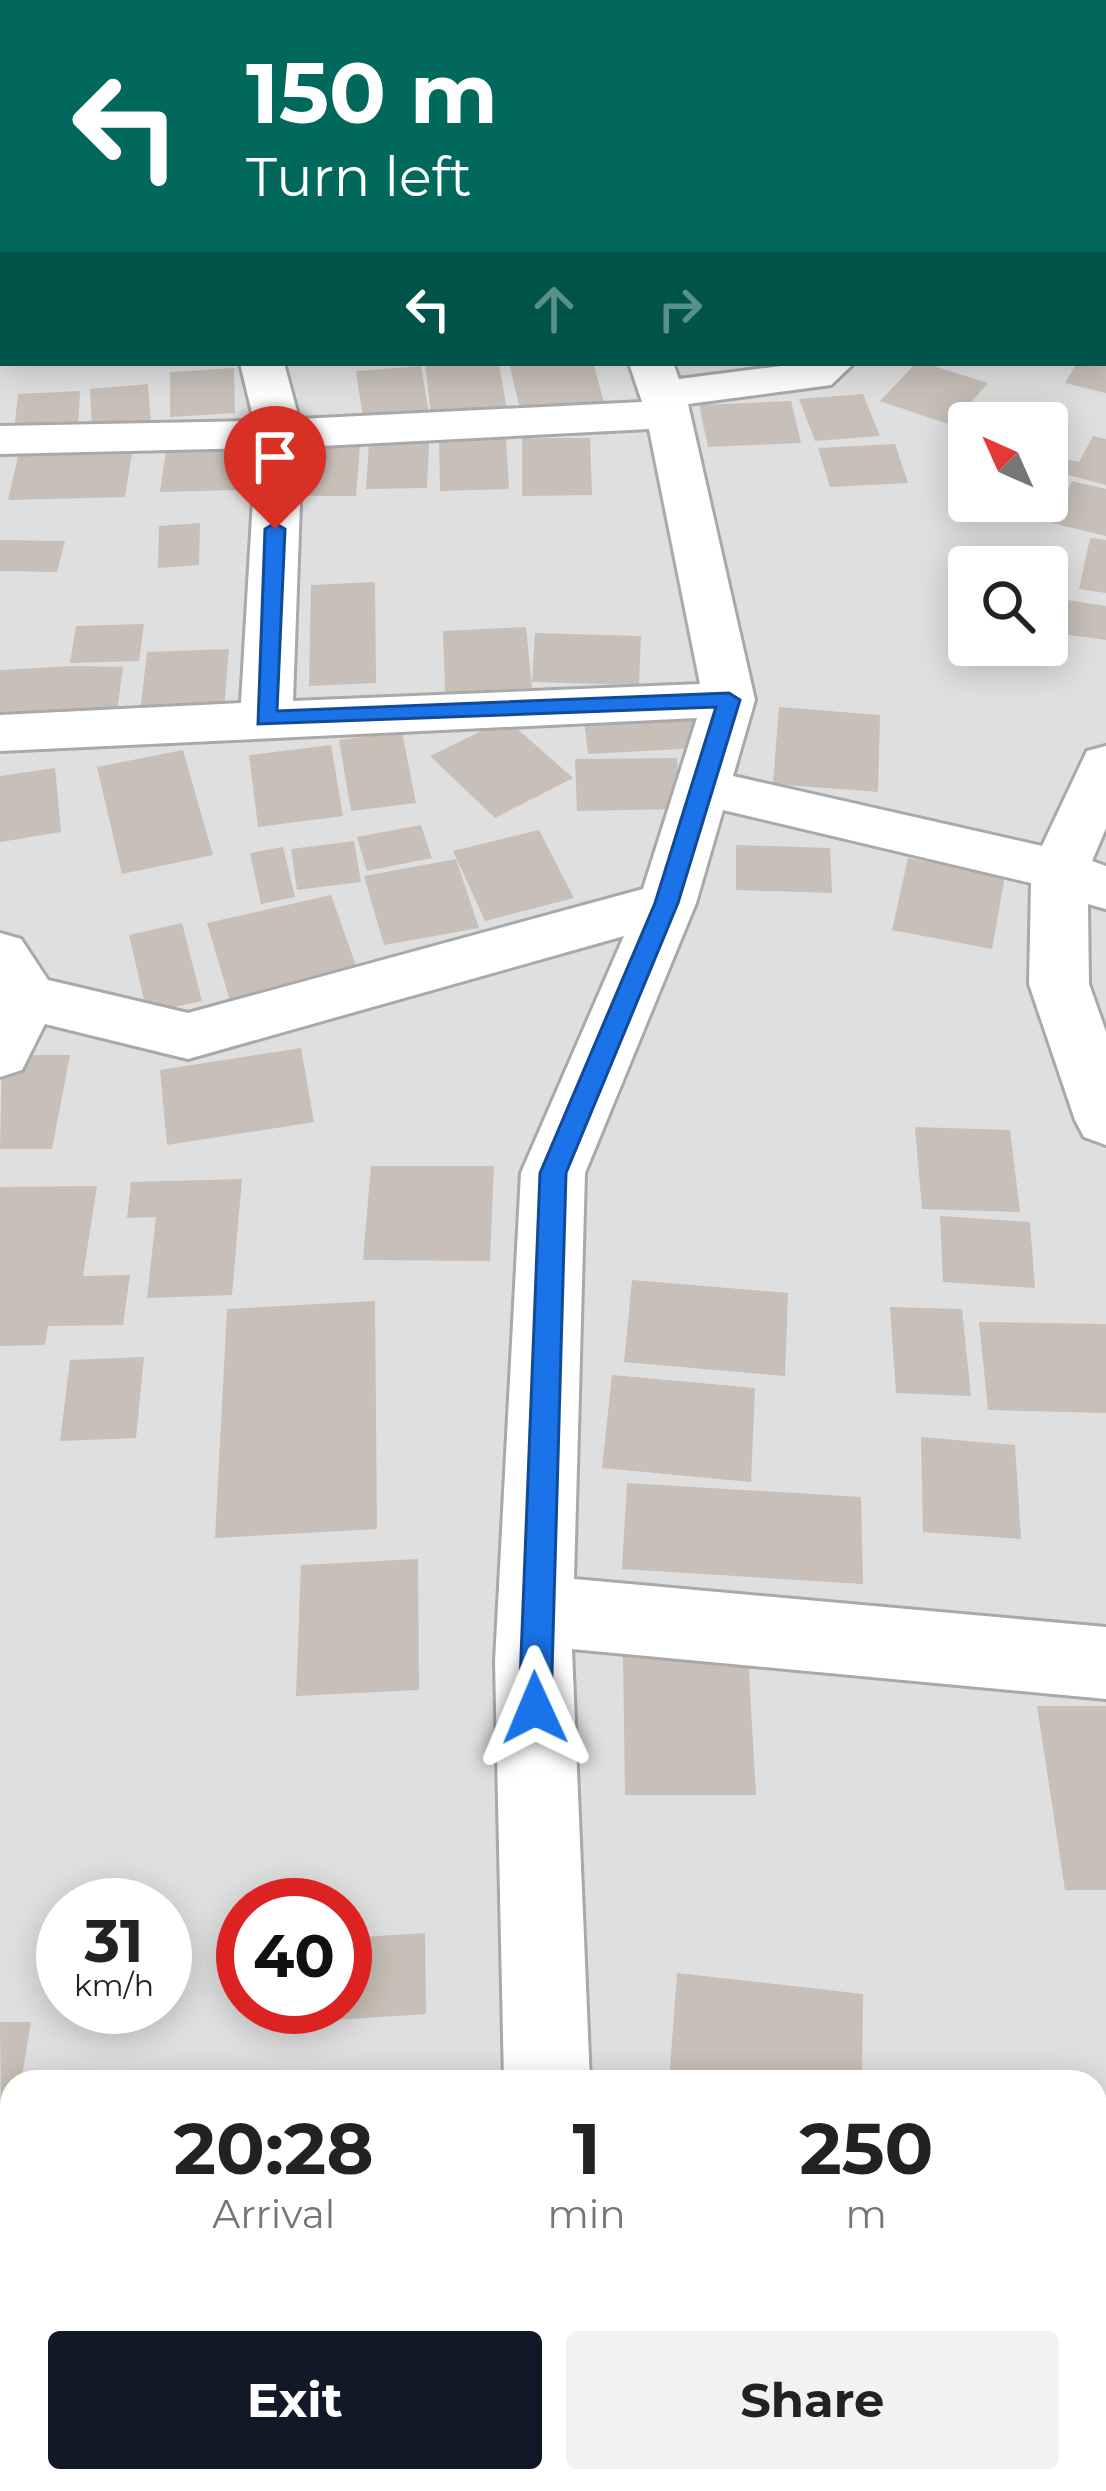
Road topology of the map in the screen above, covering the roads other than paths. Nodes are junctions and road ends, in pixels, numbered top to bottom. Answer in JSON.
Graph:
{"nodes":[{"id":1,"x":263,"y":366,"type":"edge"},
{"id":2,"x":828,"y":366,"type":"edge"},
{"id":3,"x":661,"y":390,"type":"edge"},
{"id":4,"x":280,"y":434,"type":"junction"},
{"id":5,"x":0,"y":440,"type":"edge"},
{"id":6,"x":729,"y":700,"type":"junction"},
{"id":7,"x":266,"y":718,"type":"junction"},
{"id":8,"x":0,"y":733,"type":"edge"},
{"id":9,"x":1106,"y":764,"type":"edge"},
{"id":10,"x":702,"y":787,"type":"junction"},
{"id":11,"x":1083,"y":880,"type":"edge"},
{"id":12,"x":667,"y":903,"type":"junction"},
{"id":13,"x":14,"y":976,"type":"edge"},
{"id":14,"x":0,"y":1054,"type":"edge"},
{"id":15,"x":1106,"y":1120,"type":"edge"},
{"id":16,"x":535,"y":1611,"type":"junction"},
{"id":17,"x":1106,"y":1663,"type":"edge"},
{"id":18,"x":547,"y":2070,"type":"edge"}],
"edges":[{"from":1,"to":4,"type":"street"},
{"from":2,"to":3,"type":"street"},
{"from":3,"to":4,"type":"street"},
{"from":3,"to":6,"type":"street"},
{"from":4,"to":5,"type":"street"},
{"from":4,"to":7,"type":"street"},
{"from":6,"to":7,"type":"street"},
{"from":6,"to":10,"type":"street"},
{"from":7,"to":8,"type":"street"},
{"from":9,"to":11,"type":"street"},
{"from":10,"to":11,"type":"street"},
{"from":10,"to":12,"type":"street"},
{"from":11,"to":15,"type":"street"},
{"from":12,"to":13,"type":"street"},
{"from":12,"to":16,"type":"street"},
{"from":13,"to":14,"type":"street"},
{"from":16,"to":17,"type":"street"},
{"from":16,"to":18,"type":"street"}]}
